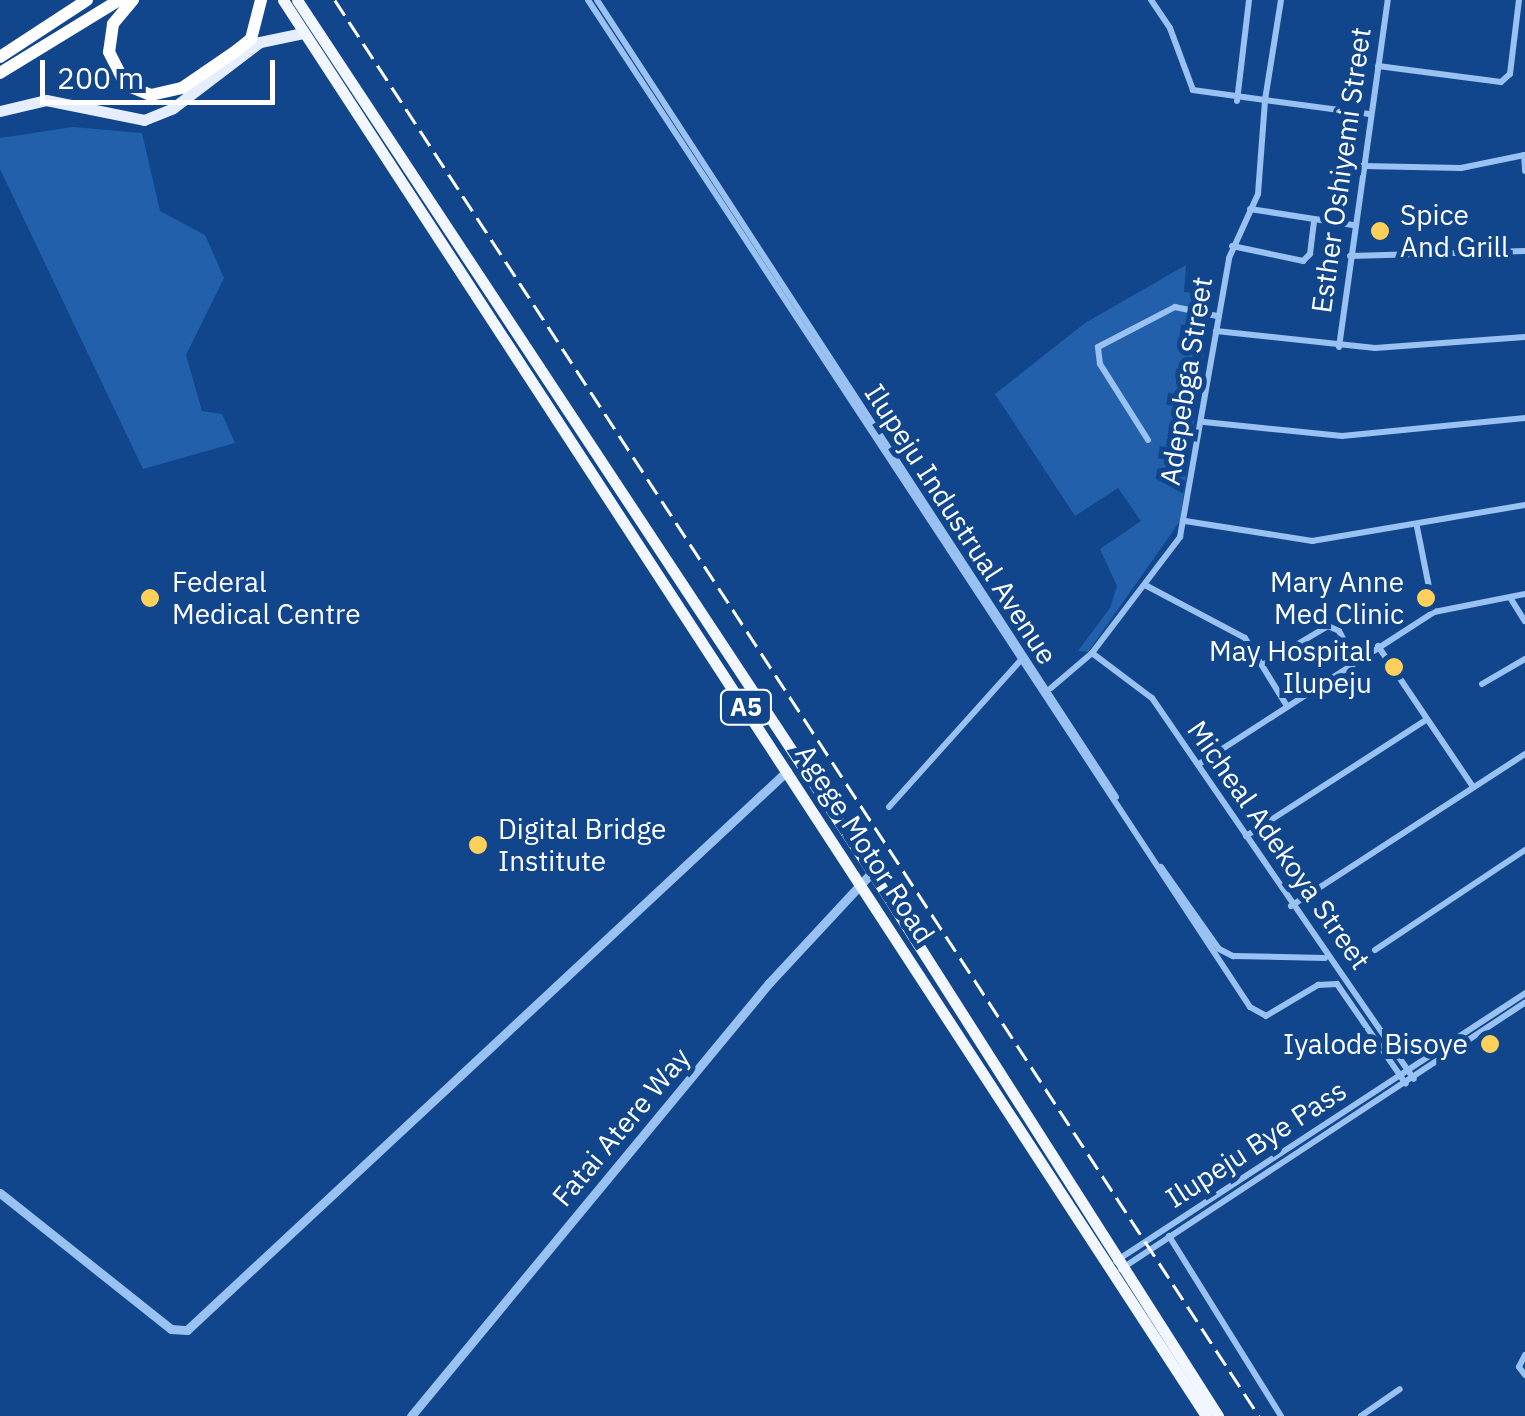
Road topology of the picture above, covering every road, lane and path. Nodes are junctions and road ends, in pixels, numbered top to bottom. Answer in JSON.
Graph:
{"nodes":[{"id":1,"x":87,"y":0,"type":"edge"},
{"id":2,"x":119,"y":0,"type":"edge"},
{"id":3,"x":133,"y":0,"type":"edge"},
{"id":4,"x":261,"y":0,"type":"edge"},
{"id":5,"x":283,"y":0,"type":"edge"},
{"id":6,"x":296,"y":0,"type":"edge"},
{"id":7,"x":588,"y":0,"type":"edge"},
{"id":8,"x":598,"y":0,"type":"edge"},
{"id":9,"x":1150,"y":0,"type":"edge"},
{"id":10,"x":1250,"y":0,"type":"edge"},
{"id":11,"x":1281,"y":0,"type":"edge"},
{"id":12,"x":1388,"y":0,"type":"edge"},
{"id":13,"x":1519,"y":0,"type":"edge"},
{"id":14,"x":303,"y":34,"type":"junction"},
{"id":15,"x":0,"y":57,"type":"edge"},
{"id":16,"x":1378,"y":66,"type":"junction"},
{"id":17,"x":0,"y":72,"type":"edge"},
{"id":18,"x":1237,"y":100,"type":"junction"},
{"id":19,"x":1262,"y":100,"type":"junction"},
{"id":20,"x":0,"y":111,"type":"edge"},
{"id":21,"x":1369,"y":114,"type":"junction"},
{"id":22,"x":1524,"y":155,"type":"edge"},
{"id":23,"x":398,"y":165,"type":"junction"},
{"id":24,"x":1362,"y":166,"type":"junction"},
{"id":25,"x":1525,"y":172,"type":"edge"},
{"id":26,"x":1250,"y":209,"type":"junction"},
{"id":27,"x":1314,"y":219,"type":"junction"},
{"id":28,"x":1353,"y":226,"type":"junction"},
{"id":29,"x":1232,"y":246,"type":"junction"},
{"id":30,"x":1525,"y":251,"type":"edge"},
{"id":31,"x":1350,"y":256,"type":"junction"},
{"id":32,"x":1217,"y":316,"type":"junction"},
{"id":33,"x":1216,"y":331,"type":"junction"},
{"id":34,"x":1525,"y":337,"type":"edge"},
{"id":35,"x":1339,"y":347,"type":"junction"},
{"id":36,"x":1525,"y":418,"type":"edge"},
{"id":37,"x":1204,"y":422,"type":"junction"},
{"id":38,"x":1148,"y":440,"type":"dead end"},
{"id":39,"x":1525,"y":505,"type":"edge"},
{"id":40,"x":1185,"y":522,"type":"junction"},
{"id":41,"x":1417,"y":527,"type":"junction"},
{"id":42,"x":1145,"y":584,"type":"junction"},
{"id":43,"x":1525,"y":594,"type":"edge"},
{"id":44,"x":1511,"y":599,"type":"junction"},
{"id":45,"x":1434,"y":612,"type":"junction"},
{"id":46,"x":1525,"y":621,"type":"edge"},
{"id":47,"x":1378,"y":646,"type":"junction"},
{"id":48,"x":1092,"y":653,"type":"junction"},
{"id":49,"x":1022,"y":660,"type":"junction"},
{"id":50,"x":1525,"y":660,"type":"edge"},
{"id":51,"x":1355,"y":661,"type":"junction"},
{"id":52,"x":1264,"y":664,"type":"junction"},
{"id":53,"x":1482,"y":684,"type":"dead end"},
{"id":54,"x":1051,"y":688,"type":"junction"},
{"id":55,"x":1287,"y":706,"type":"junction"},
{"id":56,"x":1426,"y":720,"type":"junction"},
{"id":57,"x":1525,"y":754,"type":"edge"},
{"id":58,"x":1198,"y":764,"type":"junction"},
{"id":59,"x":786,"y":771,"type":"junction"},
{"id":60,"x":1473,"y":788,"type":"junction"},
{"id":61,"x":889,"y":807,"type":"dead end"},
{"id":62,"x":1246,"y":836,"type":"junction"},
{"id":63,"x":1525,"y":850,"type":"edge"},
{"id":64,"x":872,"y":872,"type":"junction"},
{"id":65,"x":859,"y":880,"type":"junction"},
{"id":66,"x":1291,"y":906,"type":"junction"},
{"id":67,"x":1374,"y":950,"type":"dead end"},
{"id":68,"x":1326,"y":958,"type":"junction"},
{"id":69,"x":1318,"y":985,"type":"joint"},
{"id":70,"x":1525,"y":994,"type":"edge"},
{"id":71,"x":1525,"y":1004,"type":"edge"},
{"id":72,"x":1408,"y":1078,"type":"junction"},
{"id":73,"x":0,"y":1193,"type":"edge"},
{"id":74,"x":1169,"y":1236,"type":"junction"},
{"id":75,"x":1118,"y":1265,"type":"junction"},
{"id":76,"x":1525,"y":1355,"type":"edge"},
{"id":77,"x":1525,"y":1376,"type":"edge"},
{"id":78,"x":1400,"y":1389,"type":"dead end"},
{"id":79,"x":413,"y":1415,"type":"edge"},
{"id":80,"x":1206,"y":1416,"type":"edge"},
{"id":81,"x":1218,"y":1416,"type":"edge"},
{"id":82,"x":1281,"y":1416,"type":"edge"},
{"id":83,"x":1360,"y":1416,"type":"edge"}],
"edges":[{"from":1,"to":15,"type":"highway"},
{"from":2,"to":17,"type":"highway"},
{"from":3,"to":4,"type":"highway"},
{"from":5,"to":14,"type":"highway","name":"Agege Motor Road","number":"A5"},
{"from":6,"to":23,"type":"highway","name":"Agege Motor Road","number":"A5"},
{"from":7,"to":49,"type":"street","name":"Ilupeju Industrual Avenue"},
{"from":8,"to":54,"type":"street","name":"Ilupeju Industrual Avenue"},
{"from":9,"to":18,"type":"street"},
{"from":10,"to":18,"type":"street"},
{"from":11,"to":19,"type":"street","name":"Adepebga Street"},
{"from":12,"to":16,"type":"street","name":"Esther Oshiyemi Street"},
{"from":13,"to":16,"type":"street"},
{"from":14,"to":20,"type":"main road"},
{"from":14,"to":23,"type":"highway","name":"Agege Motor Road","number":"A5"},
{"from":16,"to":21,"type":"street","name":"Esther Oshiyemi Street"},
{"from":18,"to":19,"type":"street"},
{"from":19,"to":21,"type":"street"},
{"from":19,"to":26,"type":"street","name":"Adepebga Street"},
{"from":21,"to":24,"type":"street","name":"Esther Oshiyemi Street"},
{"from":22,"to":24,"type":"street"},
{"from":22,"to":25,"type":"street"},
{"from":23,"to":59,"type":"highway","name":"Agege Motor Road","number":"A5"},
{"from":23,"to":64,"type":"highway","name":"Agege Motor Road","number":"A5"},
{"from":24,"to":28,"type":"street","name":"Esther Oshiyemi Street"},
{"from":26,"to":27,"type":"street"},
{"from":26,"to":29,"type":"street","name":"Adepebga Street"},
{"from":27,"to":28,"type":"street"},
{"from":27,"to":29,"type":"street"},
{"from":28,"to":31,"type":"street","name":"Esther Oshiyemi Street"},
{"from":29,"to":32,"type":"street","name":"Adepebga Street"},
{"from":30,"to":31,"type":"street"},
{"from":31,"to":35,"type":"street","name":"Esther Oshiyemi Street"},
{"from":32,"to":33,"type":"street","name":"Adepebga Street"},
{"from":32,"to":38,"type":"street"},
{"from":33,"to":35,"type":"street"},
{"from":33,"to":37,"type":"street","name":"Adepebga Street"},
{"from":34,"to":35,"type":"street"},
{"from":36,"to":37,"type":"street"},
{"from":37,"to":40,"type":"street","name":"Adepebga Street"},
{"from":39,"to":41,"type":"street"},
{"from":40,"to":41,"type":"street"},
{"from":40,"to":42,"type":"street","name":"Adepebga Street"},
{"from":41,"to":45,"type":"street"},
{"from":42,"to":48,"type":"street","name":"Adepebga Street"},
{"from":42,"to":52,"type":"street"},
{"from":43,"to":44,"type":"street"},
{"from":44,"to":45,"type":"street"},
{"from":44,"to":46,"type":"street"},
{"from":45,"to":47,"type":"street"},
{"from":47,"to":51,"type":"street"},
{"from":47,"to":56,"type":"street"},
{"from":48,"to":54,"type":"street","name":"Adepebga Street"},
{"from":48,"to":58,"type":"street","name":"Micheal Adekoya Street"},
{"from":49,"to":61,"type":"street"},
{"from":49,"to":69,"type":"street","name":"Ilupeju Industrual Avenue"},
{"from":50,"to":53,"type":"street"},
{"from":51,"to":52,"type":"street"},
{"from":51,"to":55,"type":"street"},
{"from":52,"to":55,"type":"street"},
{"from":54,"to":68,"type":"street","name":"Ilupeju Industrual Avenue"},
{"from":55,"to":58,"type":"street"},
{"from":56,"to":60,"type":"street"},
{"from":56,"to":62,"type":"street"},
{"from":57,"to":60,"type":"street"},
{"from":58,"to":62,"type":"street","name":"Micheal Adekoya Street"},
{"from":59,"to":65,"type":"highway","name":"Agege Motor Road","number":"A5"},
{"from":59,"to":73,"type":"street"},
{"from":60,"to":66,"type":"street"},
{"from":62,"to":66,"type":"street","name":"Micheal Adekoya Street"},
{"from":63,"to":67,"type":"street"},
{"from":64,"to":65,"type":"street","name":"Fatai Atere Way"},
{"from":64,"to":75,"type":"highway","name":"Agege Motor Road","number":"A5"},
{"from":65,"to":75,"type":"highway","name":"Agege Motor Road","number":"A5"},
{"from":65,"to":79,"type":"street","name":"Fatai Atere Way"},
{"from":66,"to":68,"type":"street","name":"Micheal Adekoya Street"},
{"from":68,"to":72,"type":"street","name":"Micheal Adekoya Street"},
{"from":69,"to":72,"type":"street","name":"Micheal Adekoya Street"},
{"from":70,"to":72,"type":"street","name":"Ilupeju Bye Pass"},
{"from":71,"to":72,"type":"street","name":"Ilupeju Bye Pass"},
{"from":72,"to":74,"type":"street","name":"Ilupeju Bye Pass"},
{"from":72,"to":75,"type":"street","name":"Ilupeju Bye Pass"},
{"from":74,"to":75,"type":"street","name":"Ilupeju Bye Pass"},
{"from":74,"to":82,"type":"street"},
{"from":75,"to":80,"type":"highway","name":"Agege Motor Road","number":"A5"},
{"from":75,"to":81,"type":"highway","name":"Agege Motor Road","number":"A5"},
{"from":76,"to":77,"type":"street"},
{"from":78,"to":83,"type":"street"}]}
